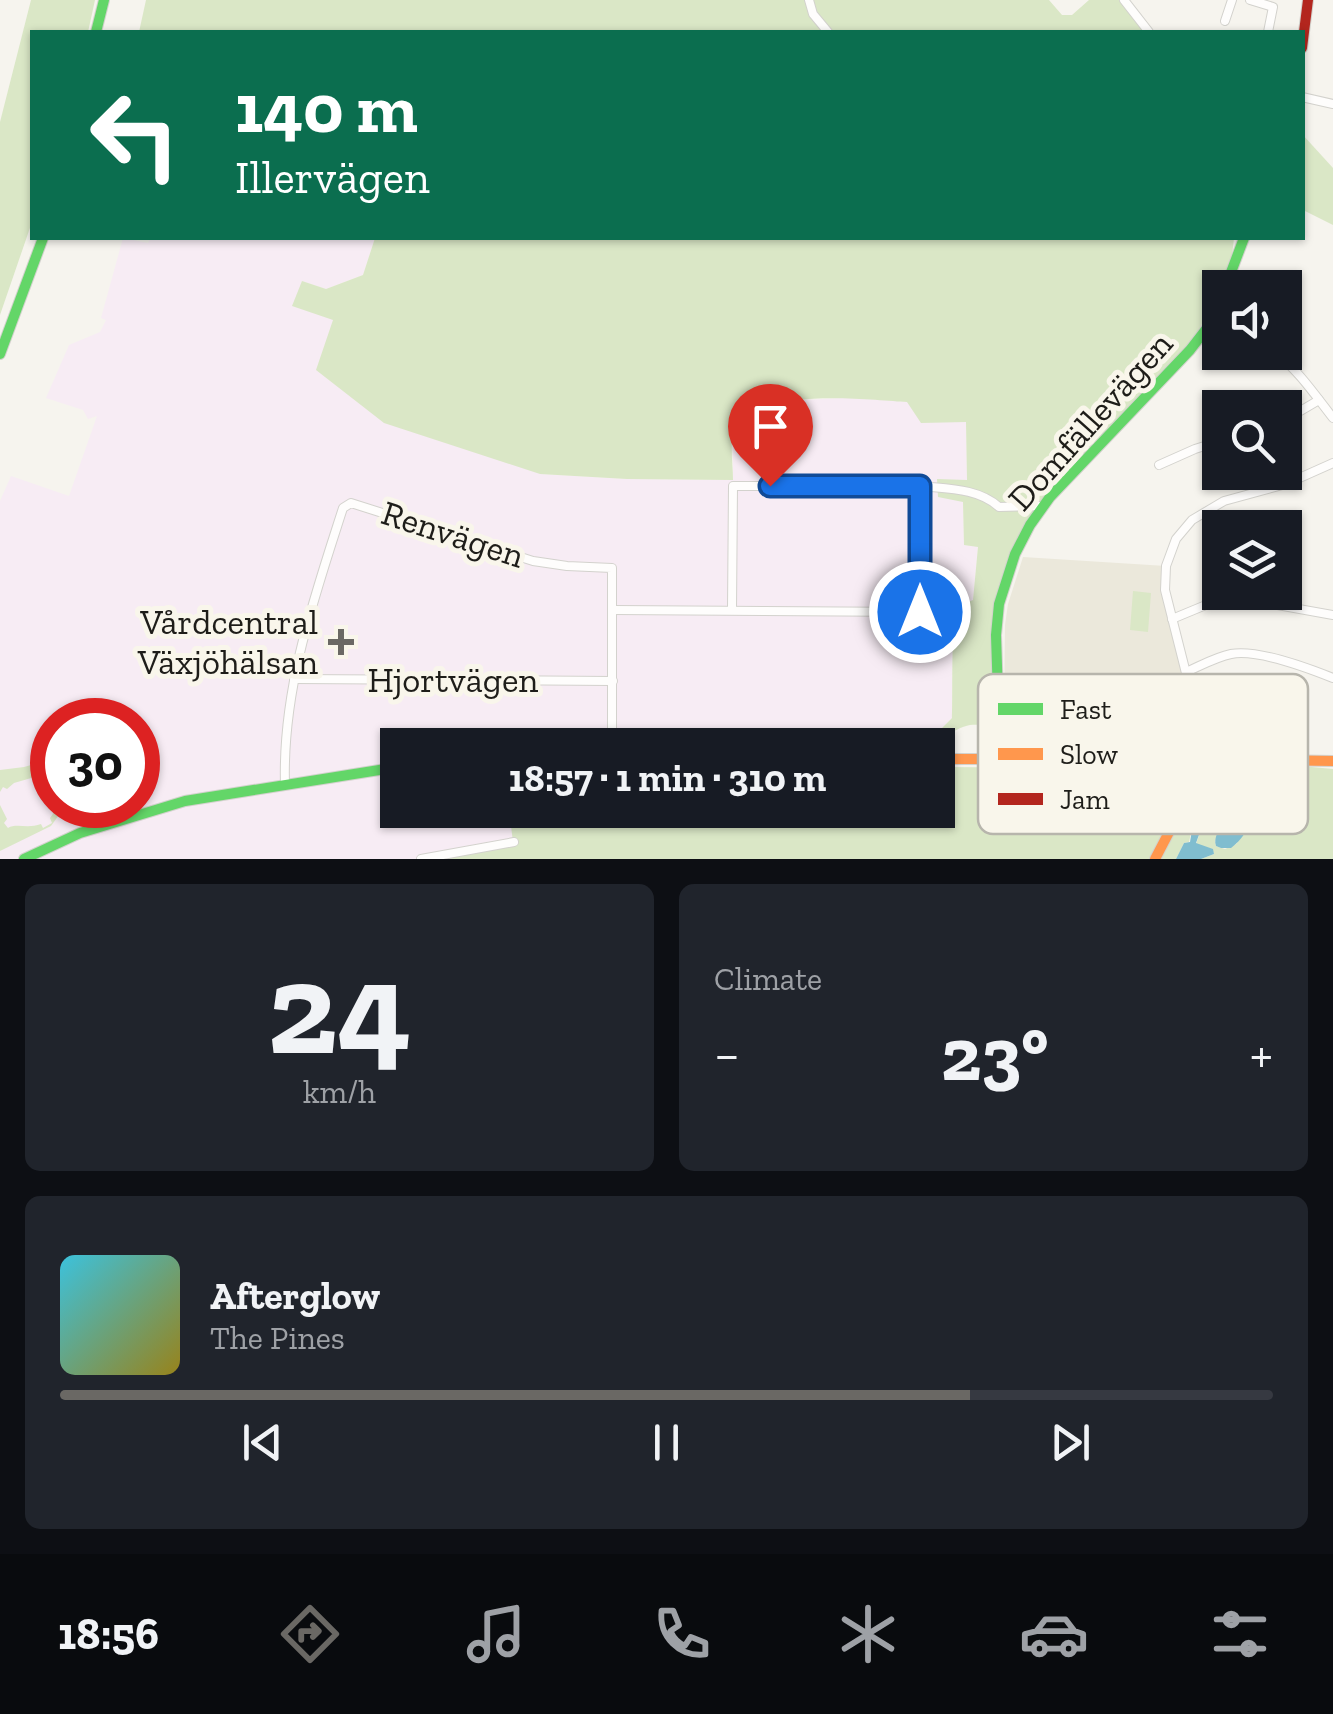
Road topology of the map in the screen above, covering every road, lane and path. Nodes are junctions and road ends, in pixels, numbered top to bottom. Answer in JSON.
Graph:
{"nodes":[{"id":1,"x":107,"y":0,"type":"edge"},
{"id":2,"x":810,"y":0,"type":"edge"},
{"id":3,"x":1124,"y":0,"type":"edge"},
{"id":4,"x":1232,"y":0,"type":"edge"},
{"id":5,"x":1250,"y":0,"type":"edge"},
{"id":6,"x":1308,"y":0,"type":"edge"},
{"id":7,"x":1225,"y":21,"type":"dead end"},
{"id":8,"x":100,"y":30,"type":"edge"},
{"id":9,"x":826,"y":30,"type":"edge"},
{"id":10,"x":1147,"y":30,"type":"edge"},
{"id":11,"x":1268,"y":30,"type":"edge"},
{"id":12,"x":1304,"y":30,"type":"edge"},
{"id":13,"x":1305,"y":98,"type":"edge"},
{"id":14,"x":1333,"y":104,"type":"edge"},
{"id":15,"x":39,"y":240,"type":"edge"},
{"id":16,"x":39,"y":240,"type":"edge"},
{"id":17,"x":1243,"y":240,"type":"edge"},
{"id":18,"x":1232,"y":270,"type":"edge"},
{"id":19,"x":1202,"y":335,"type":"edge"},
{"id":20,"x":0,"y":338,"type":"edge"},
{"id":21,"x":0,"y":354,"type":"edge"},
{"id":22,"x":1294,"y":370,"type":"edge"},
{"id":23,"x":1319,"y":400,"type":"junction"},
{"id":24,"x":1302,"y":410,"type":"edge"},
{"id":25,"x":1333,"y":418,"type":"edge"},
{"id":26,"x":1202,"y":447,"type":"edge"},
{"id":27,"x":1333,"y":462,"type":"edge"},
{"id":28,"x":1160,"y":465,"type":"dead end"},
{"id":29,"x":920,"y":486,"type":"junction"},
{"id":30,"x":1042,"y":506,"type":"junction"},
{"id":31,"x":612,"y":610,"type":"junction"},
{"id":32,"x":732,"y":610,"type":"junction"},
{"id":33,"x":1333,"y":615,"type":"edge"},
{"id":34,"x":1172,"y":618,"type":"junction"},
{"id":35,"x":1186,"y":672,"type":"joint"},
{"id":36,"x":997,"y":674,"type":"edge"},
{"id":37,"x":1333,"y":678,"type":"edge"},
{"id":38,"x":294,"y":679,"type":"junction"},
{"id":39,"x":612,"y":681,"type":"junction"},
{"id":40,"x":612,"y":728,"type":"edge"},
{"id":41,"x":1308,"y":760,"type":"edge"},
{"id":42,"x":1333,"y":761,"type":"edge"},
{"id":43,"x":380,"y":769,"type":"edge"},
{"id":44,"x":286,"y":785,"type":"junction"},
{"id":45,"x":1168,"y":834,"type":"edge"},
{"id":46,"x":514,"y":842,"type":"dead end"},
{"id":47,"x":24,"y":859,"type":"edge"},
{"id":48,"x":421,"y":859,"type":"edge"},
{"id":49,"x":1155,"y":859,"type":"edge"}],
"edges":[{"from":1,"to":8,"type":"main road"},
{"from":2,"to":9,"type":"street"},
{"from":3,"to":10,"type":"street"},
{"from":4,"to":7,"type":"street"},
{"from":5,"to":11,"type":"street"},
{"from":6,"to":12,"type":"main road"},
{"from":13,"to":14,"type":"street"},
{"from":15,"to":20,"type":"main road"},
{"from":16,"to":21,"type":"main road"},
{"from":17,"to":18,"type":"main road"},
{"from":19,"to":30,"type":"main road","name":"Domfällevägen"},
{"from":22,"to":23,"type":"street"},
{"from":23,"to":24,"type":"street"},
{"from":23,"to":25,"type":"street"},
{"from":26,"to":28,"type":"street"},
{"from":27,"to":34,"type":"street"},
{"from":29,"to":30,"type":"street"},
{"from":29,"to":32,"type":"street"},
{"from":29,"to":32,"type":"street"},
{"from":30,"to":36,"type":"main road","name":"Domfällevägen"},
{"from":31,"to":32,"type":"street"},
{"from":31,"to":38,"type":"street","name":"Renvägen"},
{"from":31,"to":39,"type":"street","name":"Renvägen"},
{"from":33,"to":34,"type":"street"},
{"from":34,"to":35,"type":"street"},
{"from":35,"to":37,"type":"street"},
{"from":38,"to":39,"type":"street","name":"Hjortvägen"},
{"from":38,"to":44,"type":"street","name":"Renvägen"},
{"from":39,"to":40,"type":"street","name":"Renvägen"},
{"from":41,"to":42,"type":"main road"},
{"from":43,"to":44,"type":"main road"},
{"from":44,"to":47,"type":"main road"},
{"from":45,"to":49,"type":"main road"},
{"from":46,"to":48,"type":"street"}]}
